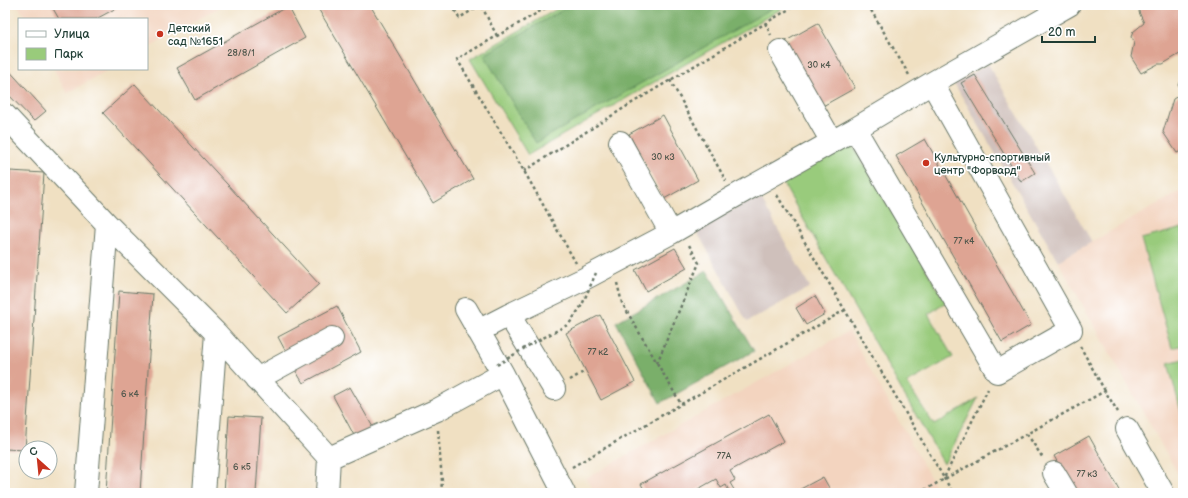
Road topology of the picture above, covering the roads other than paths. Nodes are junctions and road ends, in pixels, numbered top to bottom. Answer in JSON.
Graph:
{"nodes":[{"id":1,"x":1069,"y":5,"type":"edge"},
{"id":2,"x":1042,"y":12,"type":"edge"},
{"id":3,"x":780,"y":51,"type":"dead end"},
{"id":4,"x":932,"y":83,"type":"junction"},
{"id":5,"x":5,"y":115,"type":"edge"},
{"id":6,"x":856,"y":129,"type":"junction"},
{"id":7,"x":620,"y":142,"type":"dead end"},
{"id":8,"x":832,"y":142,"type":"junction"},
{"id":9,"x":106,"y":224,"type":"junction"},
{"id":10,"x":676,"y":230,"type":"junction"},
{"id":11,"x":466,"y":309,"type":"dead end"},
{"id":12,"x":509,"y":315,"type":"junction"},
{"id":13,"x":478,"y":331,"type":"junction"},
{"id":14,"x":216,"y":333,"type":"junction"},
{"id":15,"x":332,"y":338,"type":"dead end"},
{"id":16,"x":500,"y":370,"type":"junction"},
{"id":17,"x":257,"y":379,"type":"junction"},
{"id":18,"x":554,"y":389,"type":"dead end"},
{"id":19,"x":1127,"y":429,"type":"road end"},
{"id":20,"x":329,"y":458,"type":"junction"},
{"id":21,"x":1054,"y":473,"type":"road end"},
{"id":22,"x":560,"y":485,"type":"edge"},
{"id":23,"x":86,"y":493,"type":"edge"},
{"id":24,"x":204,"y":493,"type":"edge"},
{"id":25,"x":327,"y":493,"type":"edge"},
{"id":26,"x":1066,"y":493,"type":"edge"},
{"id":27,"x":1163,"y":493,"type":"edge"}],
"edges":[{"from":1,"to":2,"type":"lane"},
{"from":2,"to":4,"type":"lane"},
{"from":3,"to":8,"type":"lane"},
{"from":4,"to":6,"type":"lane"},
{"from":4,"to":6,"type":"lane"},
{"from":5,"to":9,"type":"lane"},
{"from":6,"to":8,"type":"lane"},
{"from":7,"to":10,"type":"lane"},
{"from":8,"to":10,"type":"lane"},
{"from":9,"to":14,"type":"lane"},
{"from":9,"to":23,"type":"lane"},
{"from":10,"to":12,"type":"lane"},
{"from":11,"to":13,"type":"lane"},
{"from":12,"to":13,"type":"lane"},
{"from":12,"to":18,"type":"lane"},
{"from":13,"to":16,"type":"lane"},
{"from":14,"to":17,"type":"lane"},
{"from":14,"to":24,"type":"lane"},
{"from":15,"to":17,"type":"lane"},
{"from":16,"to":20,"type":"lane"},
{"from":16,"to":22,"type":"lane"},
{"from":17,"to":20,"type":"lane"},
{"from":19,"to":27,"type":"lane"},
{"from":20,"to":25,"type":"lane"},
{"from":21,"to":26,"type":"lane"}]}
